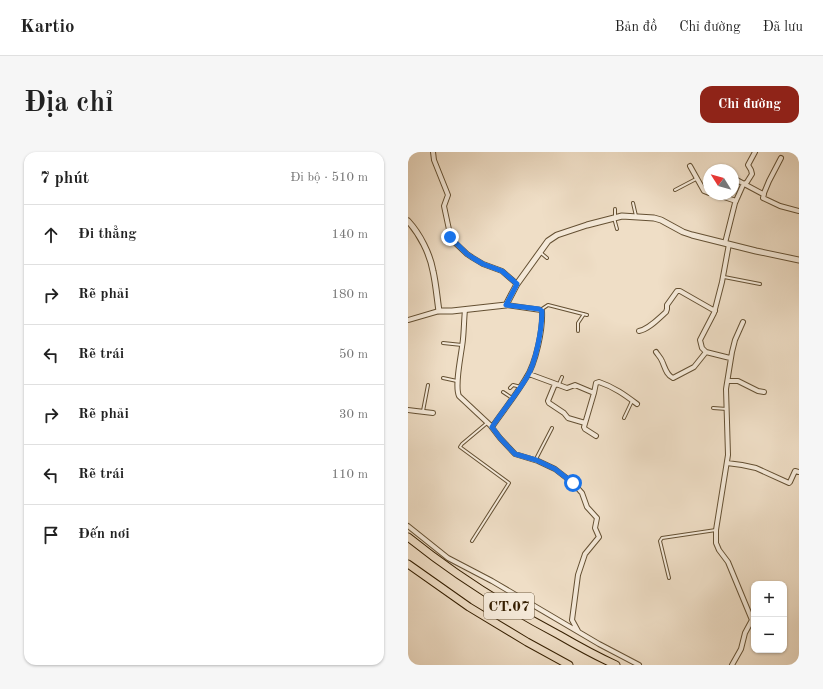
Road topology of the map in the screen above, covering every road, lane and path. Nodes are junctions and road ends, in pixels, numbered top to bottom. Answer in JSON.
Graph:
{"nodes":[{"id":1,"x":434,"y":152,"type":"edge"},
{"id":2,"x":755,"y":152,"type":"edge"},
{"id":3,"x":780,"y":158,"type":"dead end"},
{"id":4,"x":690,"y":166,"type":"dead end"},
{"id":5,"x":697,"y":178,"type":"junction"},
{"id":6,"x":739,"y":181,"type":"edge"},
{"id":7,"x":744,"y":184,"type":"junction"},
{"id":8,"x":703,"y":189,"type":"edge"},
{"id":9,"x":675,"y":190,"type":"dead end"},
{"id":10,"x":764,"y":194,"type":"junction"},
{"id":11,"x":733,"y":200,"type":"edge"},
{"id":12,"x":736,"y":201,"type":"junction"},
{"id":13,"x":633,"y":203,"type":"dead end"},
{"id":14,"x":615,"y":209,"type":"dead end"},
{"id":15,"x":799,"y":211,"type":"edge"},
{"id":16,"x":636,"y":217,"type":"junction"},
{"id":17,"x":615,"y":218,"type":"junction"},
{"id":18,"x":408,"y":222,"type":"edge"},
{"id":19,"x":617,"y":229,"type":"dead end"},
{"id":20,"x":727,"y":244,"type":"junction"},
{"id":21,"x":540,"y":252,"type":"junction"},
{"id":22,"x":547,"y":258,"type":"dead end"},
{"id":23,"x":799,"y":260,"type":"edge"},
{"id":24,"x":723,"y":276,"type":"junction"},
{"id":25,"x":517,"y":284,"type":"junction"},
{"id":26,"x":760,"y":284,"type":"dead end"},
{"id":27,"x":506,"y":305,"type":"junction"},
{"id":28,"x":465,"y":310,"type":"junction"},
{"id":29,"x":541,"y":310,"type":"junction"},
{"id":30,"x":715,"y":311,"type":"junction"},
{"id":31,"x":439,"y":312,"type":"junction"},
{"id":32,"x":584,"y":314,"type":"junction"},
{"id":33,"x":587,"y":315,"type":"dead end"},
{"id":34,"x":408,"y":320,"type":"edge"},
{"id":35,"x":743,"y":322,"type":"dead end"},
{"id":36,"x":578,"y":331,"type":"dead end"},
{"id":37,"x":639,"y":331,"type":"dead end"},
{"id":38,"x":443,"y":343,"type":"dead end"},
{"id":39,"x":462,"y":345,"type":"junction"},
{"id":40,"x":656,"y":352,"type":"dead end"},
{"id":41,"x":706,"y":352,"type":"junction"},
{"id":42,"x":730,"y":358,"type":"junction"},
{"id":43,"x":529,"y":374,"type":"junction"},
{"id":44,"x":562,"y":377,"type":"dead end"},
{"id":45,"x":443,"y":378,"type":"dead end"},
{"id":46,"x":728,"y":381,"type":"junction"},
{"id":47,"x":458,"y":382,"type":"junction"},
{"id":48,"x":557,"y":384,"type":"junction"},
{"id":49,"x":428,"y":385,"type":"dead end"},
{"id":50,"x":520,"y":387,"type":"junction"},
{"id":51,"x":510,"y":388,"type":"dead end"},
{"id":52,"x":502,"y":392,"type":"dead end"},
{"id":53,"x":764,"y":392,"type":"dead end"},
{"id":54,"x":594,"y":393,"type":"junction"},
{"id":55,"x":512,"y":398,"type":"junction"},
{"id":56,"x":632,"y":400,"type":"junction"},
{"id":57,"x":637,"y":404,"type":"dead end"},
{"id":58,"x":712,"y":408,"type":"dead end"},
{"id":59,"x":727,"y":409,"type":"junction"},
{"id":60,"x":408,"y":410,"type":"edge"},
{"id":61,"x":422,"y":412,"type":"junction"},
{"id":62,"x":433,"y":413,"type":"dead end"},
{"id":63,"x":624,"y":418,"type":"dead end"},
{"id":64,"x":488,"y":423,"type":"junction"},
{"id":65,"x":585,"y":423,"type":"junction"},
{"id":66,"x":492,"y":427,"type":"junction"},
{"id":67,"x":552,"y":428,"type":"dead end"},
{"id":68,"x":596,"y":436,"type":"dead end"},
{"id":69,"x":536,"y":460,"type":"junction"},
{"id":70,"x":727,"y":463,"type":"junction"},
{"id":71,"x":799,"y":472,"type":"edge"},
{"id":72,"x":408,"y":526,"type":"edge"},
{"id":73,"x":716,"y":530,"type":"junction"},
{"id":74,"x":408,"y":537,"type":"edge"},
{"id":75,"x":472,"y":541,"type":"dead end"},
{"id":76,"x":408,"y":564,"type":"edge"},
{"id":77,"x":669,"y":578,"type":"dead end"},
{"id":78,"x":578,"y":631,"type":"junction"},
{"id":79,"x":569,"y":665,"type":"edge"},
{"id":80,"x":616,"y":665,"type":"edge"},
{"id":81,"x":639,"y":665,"type":"edge"},
{"id":82,"x":732,"y":665,"type":"edge"}],
"edges":[{"from":1,"to":25,"type":"street"},
{"from":2,"to":7,"type":"street"},
{"from":3,"to":10,"type":"street"},
{"from":4,"to":5,"type":"street"},
{"from":5,"to":8,"type":"street"},
{"from":5,"to":9,"type":"lane"},
{"from":6,"to":7,"type":"street"},
{"from":7,"to":10,"type":"street"},
{"from":7,"to":12,"type":"street"},
{"from":10,"to":15,"type":"street"},
{"from":11,"to":12,"type":"street"},
{"from":12,"to":20,"type":"street"},
{"from":13,"to":16,"type":"lane"},
{"from":14,"to":17,"type":"lane"},
{"from":16,"to":17,"type":"street"},
{"from":16,"to":20,"type":"street"},
{"from":17,"to":19,"type":"lane"},
{"from":17,"to":21,"type":"street"},
{"from":18,"to":31,"type":"street"},
{"from":20,"to":23,"type":"street"},
{"from":20,"to":24,"type":"street"},
{"from":21,"to":22,"type":"lane"},
{"from":21,"to":25,"type":"street"},
{"from":24,"to":26,"type":"lane"},
{"from":24,"to":30,"type":"street"},
{"from":25,"to":27,"type":"street"},
{"from":27,"to":28,"type":"street"},
{"from":27,"to":29,"type":"street"},
{"from":28,"to":31,"type":"street"},
{"from":28,"to":39,"type":"street"},
{"from":29,"to":32,"type":"lane"},
{"from":29,"to":43,"type":"street"},
{"from":30,"to":37,"type":"street"},
{"from":30,"to":41,"type":"street"},
{"from":31,"to":34,"type":"street"},
{"from":32,"to":33,"type":"lane"},
{"from":32,"to":36,"type":"lane"},
{"from":35,"to":42,"type":"street"},
{"from":38,"to":39,"type":"lane"},
{"from":39,"to":47,"type":"street"},
{"from":40,"to":41,"type":"street"},
{"from":41,"to":42,"type":"street"},
{"from":42,"to":46,"type":"street"},
{"from":43,"to":48,"type":"street"},
{"from":43,"to":50,"type":"street"},
{"from":44,"to":48,"type":"lane"},
{"from":45,"to":47,"type":"lane"},
{"from":46,"to":53,"type":"street"},
{"from":46,"to":59,"type":"street"},
{"from":47,"to":64,"type":"street"},
{"from":48,"to":54,"type":"street"},
{"from":48,"to":65,"type":"street"},
{"from":49,"to":61,"type":"lane"},
{"from":50,"to":51,"type":"lane"},
{"from":50,"to":55,"type":"street"},
{"from":52,"to":55,"type":"lane"},
{"from":54,"to":56,"type":"street"},
{"from":54,"to":65,"type":"street"},
{"from":55,"to":66,"type":"street"},
{"from":56,"to":57,"type":"street"},
{"from":56,"to":63,"type":"lane"},
{"from":58,"to":59,"type":"lane"},
{"from":59,"to":70,"type":"street"},
{"from":60,"to":61,"type":"street"},
{"from":61,"to":62,"type":"street"},
{"from":64,"to":66,"type":"street"},
{"from":64,"to":75,"type":"lane"},
{"from":65,"to":68,"type":"street"},
{"from":66,"to":69,"type":"street"},
{"from":67,"to":69,"type":"lane"},
{"from":69,"to":78,"type":"street"},
{"from":70,"to":71,"type":"street"},
{"from":70,"to":73,"type":"street"},
{"from":72,"to":78,"type":"street"},
{"from":73,"to":77,"type":"lane"},
{"from":73,"to":82,"type":"street"},
{"from":74,"to":80,"type":"highway","number":"CT.07"},
{"from":76,"to":79,"type":"highway","number":"CT.07"},
{"from":78,"to":81,"type":"street"}]}
